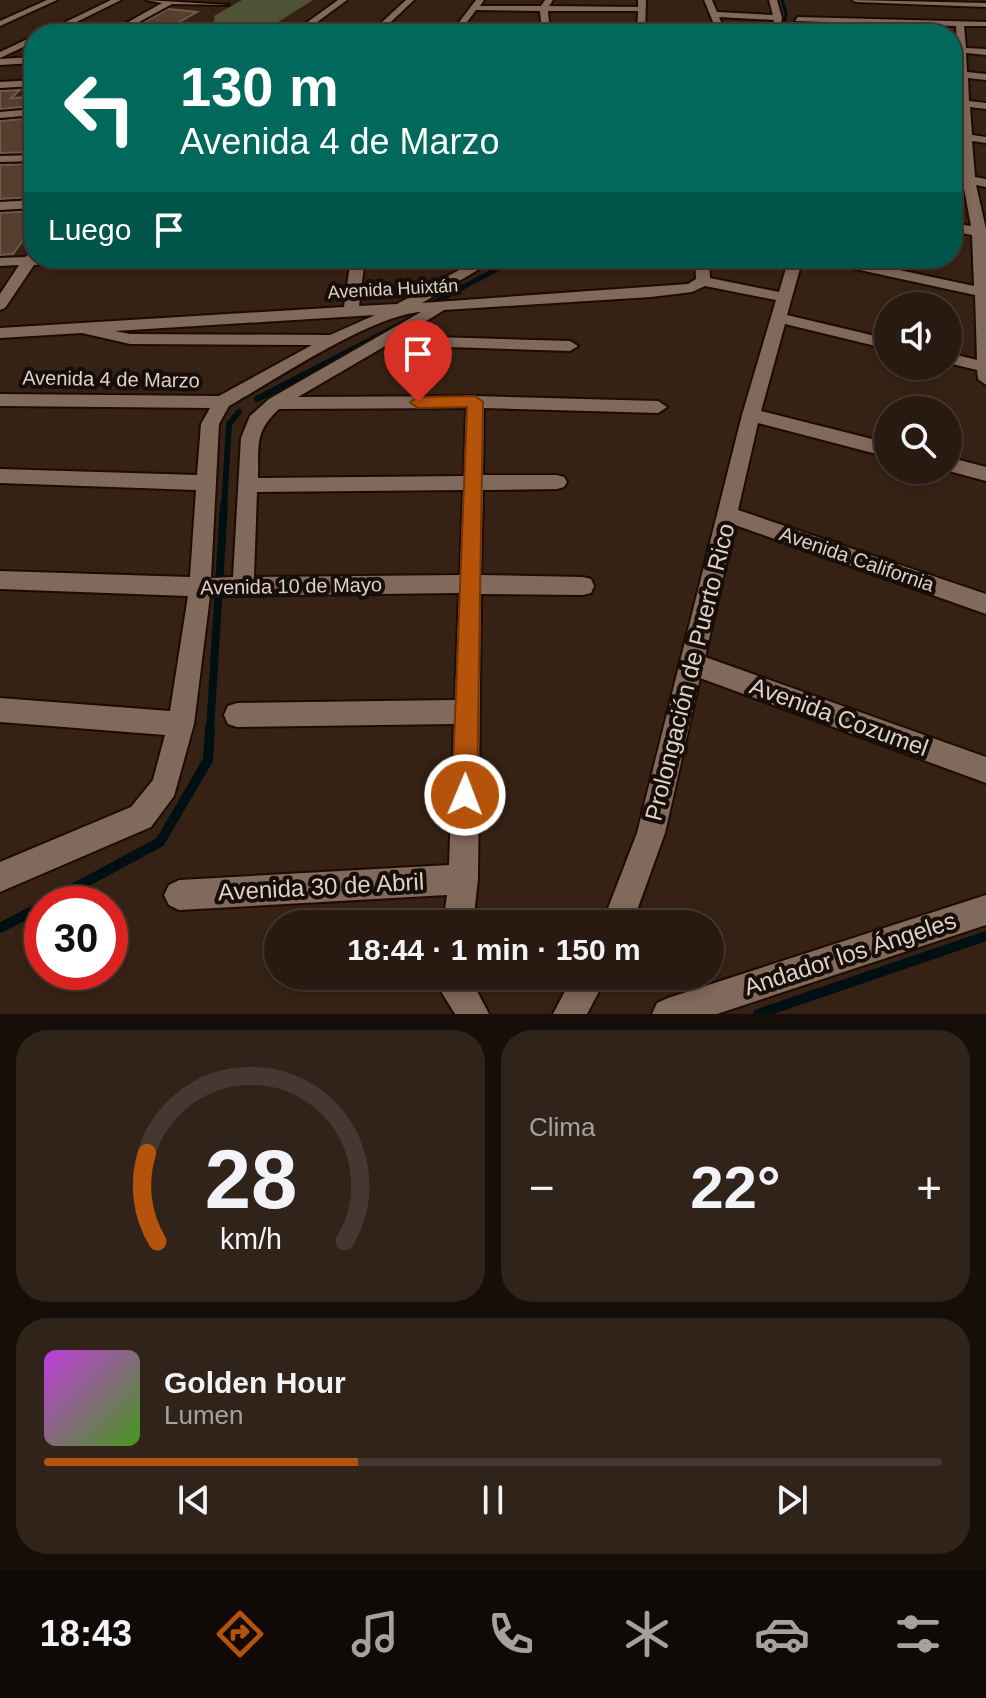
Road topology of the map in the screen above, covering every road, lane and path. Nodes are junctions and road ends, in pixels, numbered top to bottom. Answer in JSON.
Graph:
{"nodes":[{"id":1,"x":53,"y":0,"type":"edge"},
{"id":2,"x":117,"y":0,"type":"edge"},
{"id":3,"x":150,"y":0,"type":"edge"},
{"id":4,"x":343,"y":0,"type":"edge"},
{"id":5,"x":410,"y":0,"type":"edge"},
{"id":6,"x":708,"y":0,"type":"edge"},
{"id":7,"x":773,"y":0,"type":"edge"},
{"id":8,"x":856,"y":0,"type":"edge"},
{"id":9,"x":172,"y":1,"type":"edge"},
{"id":10,"x":229,"y":2,"type":"edge"},
{"id":11,"x":941,"y":2,"type":"edge"},
{"id":12,"x":477,"y":4,"type":"edge"},
{"id":13,"x":546,"y":4,"type":"edge"},
{"id":14,"x":642,"y":5,"type":"edge"},
{"id":15,"x":986,"y":5,"type":"edge"},
{"id":16,"x":211,"y":13,"type":"dead end"},
{"id":17,"x":712,"y":14,"type":"junction"},
{"id":18,"x":0,"y":17,"type":"edge"},
{"id":19,"x":17,"y":17,"type":"junction"},
{"id":20,"x":778,"y":18,"type":"junction"},
{"id":21,"x":798,"y":19,"type":"dead end"},
{"id":22,"x":849,"y":20,"type":"junction"},
{"id":23,"x":198,"y":22,"type":"dead end"},
{"id":24,"x":960,"y":23,"type":"junction"},
{"id":25,"x":0,"y":24,"type":"edge"},
{"id":26,"x":66,"y":24,"type":"edge"},
{"id":27,"x":129,"y":24,"type":"edge"},
{"id":28,"x":195,"y":24,"type":"edge"},
{"id":29,"x":310,"y":24,"type":"edge"},
{"id":30,"x":384,"y":24,"type":"edge"},
{"id":31,"x":462,"y":24,"type":"edge"},
{"id":32,"x":717,"y":24,"type":"edge"},
{"id":33,"x":777,"y":24,"type":"edge"},
{"id":34,"x":848,"y":24,"type":"edge"},
{"id":35,"x":986,"y":24,"type":"edge"},
{"id":36,"x":24,"y":44,"type":"edge"},
{"id":37,"x":962,"y":50,"type":"edge"},
{"id":38,"x":986,"y":52,"type":"edge"},
{"id":39,"x":0,"y":55,"type":"edge"},
{"id":40,"x":24,"y":61,"type":"edge"},
{"id":41,"x":0,"y":62,"type":"edge"},
{"id":42,"x":962,"y":74,"type":"edge"},
{"id":43,"x":986,"y":77,"type":"edge"},
{"id":44,"x":24,"y":84,"type":"edge"},
{"id":45,"x":0,"y":85,"type":"edge"},
{"id":46,"x":962,"y":103,"type":"edge"},
{"id":47,"x":986,"y":106,"type":"edge"},
{"id":48,"x":24,"y":113,"type":"edge"},
{"id":49,"x":0,"y":115,"type":"edge"},
{"id":50,"x":962,"y":120,"type":"edge"},
{"id":51,"x":962,"y":136,"type":"edge"},
{"id":52,"x":966,"y":137,"type":"junction"},
{"id":53,"x":986,"y":140,"type":"edge"},
{"id":54,"x":24,"y":158,"type":"edge"},
{"id":55,"x":0,"y":159,"type":"edge"},
{"id":56,"x":962,"y":179,"type":"edge"},
{"id":57,"x":969,"y":180,"type":"junction"},
{"id":58,"x":986,"y":183,"type":"edge"},
{"id":59,"x":24,"y":205,"type":"edge"},
{"id":60,"x":0,"y":206,"type":"edge"},
{"id":61,"x":962,"y":229,"type":"edge"},
{"id":62,"x":982,"y":233,"type":"edge"},
{"id":63,"x":24,"y":259,"type":"edge"},
{"id":64,"x":0,"y":262,"type":"edge"},
{"id":65,"x":25,"y":268,"type":"edge"},
{"id":66,"x":357,"y":268,"type":"edge"},
{"id":67,"x":473,"y":268,"type":"edge"},
{"id":68,"x":702,"y":268,"type":"edge"},
{"id":69,"x":793,"y":268,"type":"edge"},
{"id":70,"x":870,"y":268,"type":"edge"},
{"id":71,"x":703,"y":281,"type":"junction"},
{"id":72,"x":983,"y":292,"type":"edge"},
{"id":73,"x":783,"y":297,"type":"junction"},
{"id":74,"x":0,"y":305,"type":"edge"},
{"id":75,"x":440,"y":307,"type":"junction"},
{"id":76,"x":399,"y":309,"type":"junction"},
{"id":77,"x":351,"y":311,"type":"junction"},
{"id":78,"x":779,"y":318,"type":"junction"},
{"id":79,"x":82,"y":328,"type":"junction"},
{"id":80,"x":0,"y":333,"type":"edge"},
{"id":81,"x":333,"y":340,"type":"junction"},
{"id":82,"x":382,"y":340,"type":"junction"},
{"id":83,"x":874,"y":341,"type":"edge"},
{"id":84,"x":570,"y":346,"type":"dead end"},
{"id":85,"x":962,"y":363,"type":"edge"},
{"id":86,"x":986,"y":371,"type":"edge"},
{"id":87,"x":0,"y":400,"type":"edge"},
{"id":88,"x":222,"y":402,"type":"junction"},
{"id":89,"x":475,"y":402,"type":"junction"},
{"id":90,"x":275,"y":403,"type":"junction"},
{"id":91,"x":658,"y":407,"type":"dead end"},
{"id":92,"x":751,"y":415,"type":"junction"},
{"id":93,"x":874,"y":446,"type":"edge"},
{"id":94,"x":962,"y":468,"type":"edge"},
{"id":95,"x":986,"y":474,"type":"edge"},
{"id":96,"x":0,"y":476,"type":"edge"},
{"id":97,"x":557,"y":482,"type":"dead end"},
{"id":98,"x":206,"y":483,"type":"junction"},
{"id":99,"x":472,"y":483,"type":"junction"},
{"id":100,"x":248,"y":485,"type":"junction"},
{"id":101,"x":729,"y":515,"type":"junction"},
{"id":102,"x":0,"y":580,"type":"edge"},
{"id":103,"x":470,"y":584,"type":"junction"},
{"id":104,"x":583,"y":586,"type":"dead end"},
{"id":105,"x":205,"y":587,"type":"junction"},
{"id":106,"x":239,"y":587,"type":"junction"},
{"id":107,"x":986,"y":604,"type":"edge"},
{"id":108,"x":693,"y":664,"type":"junction"},
{"id":109,"x":0,"y":710,"type":"edge"},
{"id":110,"x":467,"y":712,"type":"junction"},
{"id":111,"x":237,"y":715,"type":"dead end"},
{"id":112,"x":181,"y":724,"type":"junction"},
{"id":113,"x":986,"y":770,"type":"edge"},
{"id":114,"x":1,"y":877,"type":"edge"},
{"id":115,"x":463,"y":879,"type":"junction"},
{"id":116,"x":179,"y":895,"type":"dead end"},
{"id":117,"x":460,"y":910,"type":"edge"},
{"id":118,"x":622,"y":910,"type":"edge"},
{"id":119,"x":986,"y":910,"type":"edge"},
{"id":120,"x":458,"y":990,"type":"edge"},
{"id":121,"x":583,"y":990,"type":"edge"},
{"id":122,"x":473,"y":1014,"type":"edge"},
{"id":123,"x":569,"y":1014,"type":"edge"},
{"id":124,"x":668,"y":1014,"type":"edge"}],
"edges":[{"from":1,"to":19,"type":"street"},
{"from":2,"to":26,"type":"street"},
{"from":3,"to":9,"type":"street"},
{"from":4,"to":29,"type":"street"},
{"from":5,"to":30,"type":"street"},
{"from":6,"to":17,"type":"street"},
{"from":7,"to":20,"type":"street"},
{"from":8,"to":11,"type":"street"},
{"from":9,"to":10,"type":"street"},
{"from":9,"to":27,"type":"street"},
{"from":10,"to":16,"type":"street"},
{"from":11,"to":15,"type":"street"},
{"from":11,"to":24,"type":"street"},
{"from":12,"to":13,"type":"street"},
{"from":12,"to":31,"type":"street"},
{"from":13,"to":14,"type":"street"},
{"from":17,"to":20,"type":"street"},
{"from":17,"to":32,"type":"street"},
{"from":18,"to":19,"type":"street"},
{"from":19,"to":25,"type":"street"},
{"from":20,"to":33,"type":"street"},
{"from":21,"to":22,"type":"street"},
{"from":22,"to":24,"type":"street"},
{"from":22,"to":34,"type":"street"},
{"from":23,"to":28,"type":"street"},
{"from":24,"to":35,"type":"street"},
{"from":36,"to":39,"type":"street"},
{"from":37,"to":38,"type":"street"},
{"from":40,"to":41,"type":"street"},
{"from":42,"to":43,"type":"street"},
{"from":44,"to":45,"type":"street"},
{"from":46,"to":47,"type":"street"},
{"from":48,"to":49,"type":"street"},
{"from":50,"to":52,"type":"street"},
{"from":51,"to":52,"type":"street"},
{"from":52,"to":53,"type":"street"},
{"from":52,"to":57,"type":"street"},
{"from":54,"to":55,"type":"street"},
{"from":56,"to":57,"type":"street"},
{"from":57,"to":58,"type":"street"},
{"from":57,"to":62,"type":"street"},
{"from":59,"to":60,"type":"street"},
{"from":61,"to":62,"type":"street"},
{"from":62,"to":72,"type":"street"},
{"from":63,"to":64,"type":"street"},
{"from":65,"to":74,"type":"street"},
{"from":66,"to":77,"type":"street"},
{"from":67,"to":76,"type":"street"},
{"from":68,"to":71,"type":"street"},
{"from":69,"to":73,"type":"street","name":"Prolongación de Puerto Rico"},
{"from":70,"to":72,"type":"street"},
{"from":71,"to":73,"type":"street"},
{"from":71,"to":75,"type":"street","name":"Avenida Huixtán"},
{"from":72,"to":86,"type":"street"},
{"from":73,"to":78,"type":"street","name":"Prolongación de Puerto Rico"},
{"from":75,"to":76,"type":"street","name":"Avenida Huixtán"},
{"from":75,"to":82,"type":"street"},
{"from":76,"to":77,"type":"street","name":"Avenida Huixtán"},
{"from":76,"to":81,"type":"street"},
{"from":77,"to":79,"type":"street","name":"Avenida Huixtán"},
{"from":78,"to":83,"type":"street"},
{"from":78,"to":92,"type":"street","name":"Prolongación de Puerto Rico"},
{"from":79,"to":80,"type":"street","name":"Avenida Huixtán"},
{"from":79,"to":81,"type":"street"},
{"from":81,"to":88,"type":"street"},
{"from":82,"to":84,"type":"street"},
{"from":82,"to":90,"type":"street"},
{"from":85,"to":86,"type":"street"},
{"from":87,"to":88,"type":"street","name":"Avenida 4 de Marzo"},
{"from":88,"to":98,"type":"street"},
{"from":89,"to":90,"type":"street"},
{"from":89,"to":91,"type":"street"},
{"from":89,"to":99,"type":"street"},
{"from":90,"to":100,"type":"street"},
{"from":92,"to":93,"type":"street"},
{"from":92,"to":101,"type":"street","name":"Prolongación de Puerto Rico"},
{"from":94,"to":95,"type":"street"},
{"from":96,"to":98,"type":"street"},
{"from":97,"to":99,"type":"street"},
{"from":98,"to":105,"type":"street"},
{"from":99,"to":100,"type":"street"},
{"from":99,"to":103,"type":"street"},
{"from":100,"to":106,"type":"street"},
{"from":101,"to":107,"type":"street","name":"Avenida California"},
{"from":101,"to":108,"type":"street","name":"Prolongación de Puerto Rico"},
{"from":102,"to":105,"type":"street","name":"Avenida 10 de Mayo"},
{"from":103,"to":104,"type":"street","name":"Avenida 10 de Mayo"},
{"from":103,"to":106,"type":"street","name":"Avenida 10 de Mayo"},
{"from":103,"to":110,"type":"street"},
{"from":105,"to":106,"type":"street","name":"Avenida 10 de Mayo"},
{"from":105,"to":112,"type":"street"},
{"from":108,"to":113,"type":"street","name":"Avenida Cozumel"},
{"from":108,"to":118,"type":"street","name":"Prolongación de Puerto Rico"},
{"from":109,"to":112,"type":"street"},
{"from":110,"to":111,"type":"street"},
{"from":110,"to":115,"type":"street"},
{"from":112,"to":114,"type":"street"},
{"from":115,"to":116,"type":"street","name":"Avenida 30 de Abril"},
{"from":115,"to":117,"type":"street"},
{"from":119,"to":124,"type":"street","name":"Andador los Ángeles"},
{"from":120,"to":122,"type":"street"},
{"from":121,"to":123,"type":"street"}]}
